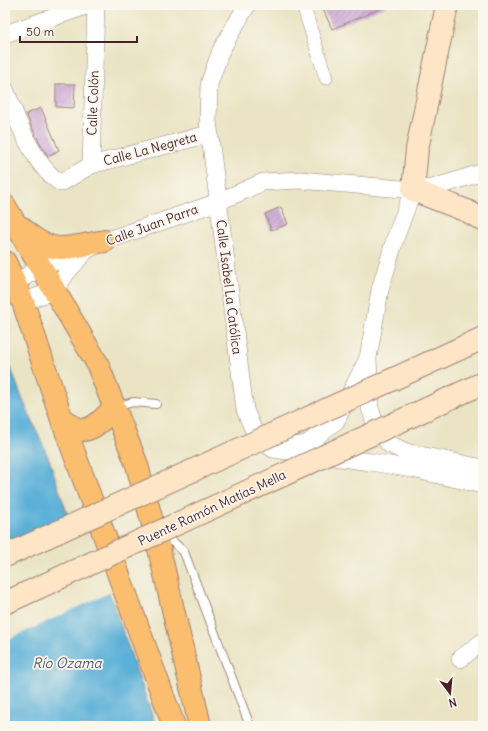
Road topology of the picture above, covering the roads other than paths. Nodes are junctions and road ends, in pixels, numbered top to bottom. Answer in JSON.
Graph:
{"nodes":[{"id":1,"x":89,"y":5,"type":"edge"},
{"id":2,"x":96,"y":5,"type":"edge"},
{"id":3,"x":247,"y":5,"type":"edge"},
{"id":4,"x":303,"y":5,"type":"edge"},
{"id":5,"x":447,"y":5,"type":"edge"},
{"id":6,"x":5,"y":34,"type":"edge"},
{"id":7,"x":326,"y":78,"type":"dead end"},
{"id":8,"x":5,"y":89,"type":"edge"},
{"id":9,"x":209,"y":134,"type":"junction"},
{"id":10,"x":91,"y":165,"type":"junction"},
{"id":11,"x":483,"y":172,"type":"edge"},
{"id":12,"x":413,"y":190,"type":"junction"},
{"id":13,"x":218,"y":202,"type":"junction"},
{"id":14,"x":8,"y":211,"type":"edge"},
{"id":15,"x":483,"y":220,"type":"edge"},
{"id":16,"x":96,"y":246,"type":"junction"},
{"id":17,"x":5,"y":262,"type":"edge"},
{"id":18,"x":42,"y":267,"type":"junction"},
{"id":19,"x":55,"y":290,"type":"junction"},
{"id":20,"x":19,"y":292,"type":"junction"},
{"id":21,"x":483,"y":338,"type":"edge"},
{"id":22,"x":368,"y":358,"type":"junction"},
{"id":23,"x":483,"y":383,"type":"edge"},
{"id":24,"x":156,"y":404,"type":"dead end"},
{"id":25,"x":114,"y":408,"type":"junction"},
{"id":26,"x":61,"y":416,"type":"junction"},
{"id":27,"x":273,"y":449,"type":"junction"},
{"id":28,"x":483,"y":468,"type":"edge"},
{"id":29,"x":483,"y":485,"type":"edge"},
{"id":30,"x":157,"y":540,"type":"junction"},
{"id":31,"x":5,"y":556,"type":"edge"},
{"id":32,"x":5,"y":603,"type":"edge"},
{"id":33,"x":483,"y":641,"type":"edge"},
{"id":34,"x":460,"y":659,"type":"dead end"},
{"id":35,"x":174,"y":726,"type":"edge"},
{"id":36,"x":200,"y":726,"type":"edge"},
{"id":37,"x":250,"y":726,"type":"edge"}],
"edges":[{"from":1,"to":6,"type":"street"},
{"from":2,"to":10,"type":"street","name":"Calle Colón"},
{"from":3,"to":9,"type":"street","name":"Calle Isabel La Católica"},
{"from":4,"to":7,"type":"street"},
{"from":5,"to":12,"type":"main road"},
{"from":8,"to":10,"type":"street"},
{"from":9,"to":10,"type":"street","name":"Calle La Negreta"},
{"from":9,"to":13,"type":"street","name":"Calle Isabel La Católica"},
{"from":11,"to":12,"type":"street","name":"Calle Juan Parra"},
{"from":12,"to":13,"type":"street","name":"Calle Juan Parra"},
{"from":12,"to":15,"type":"main road"},
{"from":12,"to":22,"type":"street"},
{"from":13,"to":16,"type":"street","name":"Calle Juan Parra"},
{"from":13,"to":27,"type":"street","name":"Calle Isabel La Católica"},
{"from":14,"to":16,"type":"main road"},
{"from":14,"to":18,"type":"main road"},
{"from":16,"to":18,"type":"street","name":"Calle Juan Parra"},
{"from":16,"to":19,"type":"street","name":"Calle Juan Parra"},
{"from":17,"to":20,"type":"main road"},
{"from":18,"to":19,"type":"main road"},
{"from":18,"to":20,"type":"street","name":"Calle Juan Parra"},
{"from":19,"to":20,"type":"street"},
{"from":19,"to":25,"type":"main road"},
{"from":20,"to":26,"type":"main road"},
{"from":21,"to":31,"type":"main road","bridge":true},
{"from":22,"to":27,"type":"street"},
{"from":22,"to":28,"type":"street"},
{"from":23,"to":32,"type":"main road","name":"Puente Ramón Matías Mella","bridge":true},
{"from":24,"to":25,"type":"lane"},
{"from":25,"to":26,"type":"main road"},
{"from":25,"to":30,"type":"main road"},
{"from":26,"to":35,"type":"main road"},
{"from":27,"to":29,"type":"street","name":"Calle Isabel La Católica"},
{"from":30,"to":36,"type":"main road"},
{"from":30,"to":37,"type":"lane"},
{"from":33,"to":34,"type":"street"}]}
